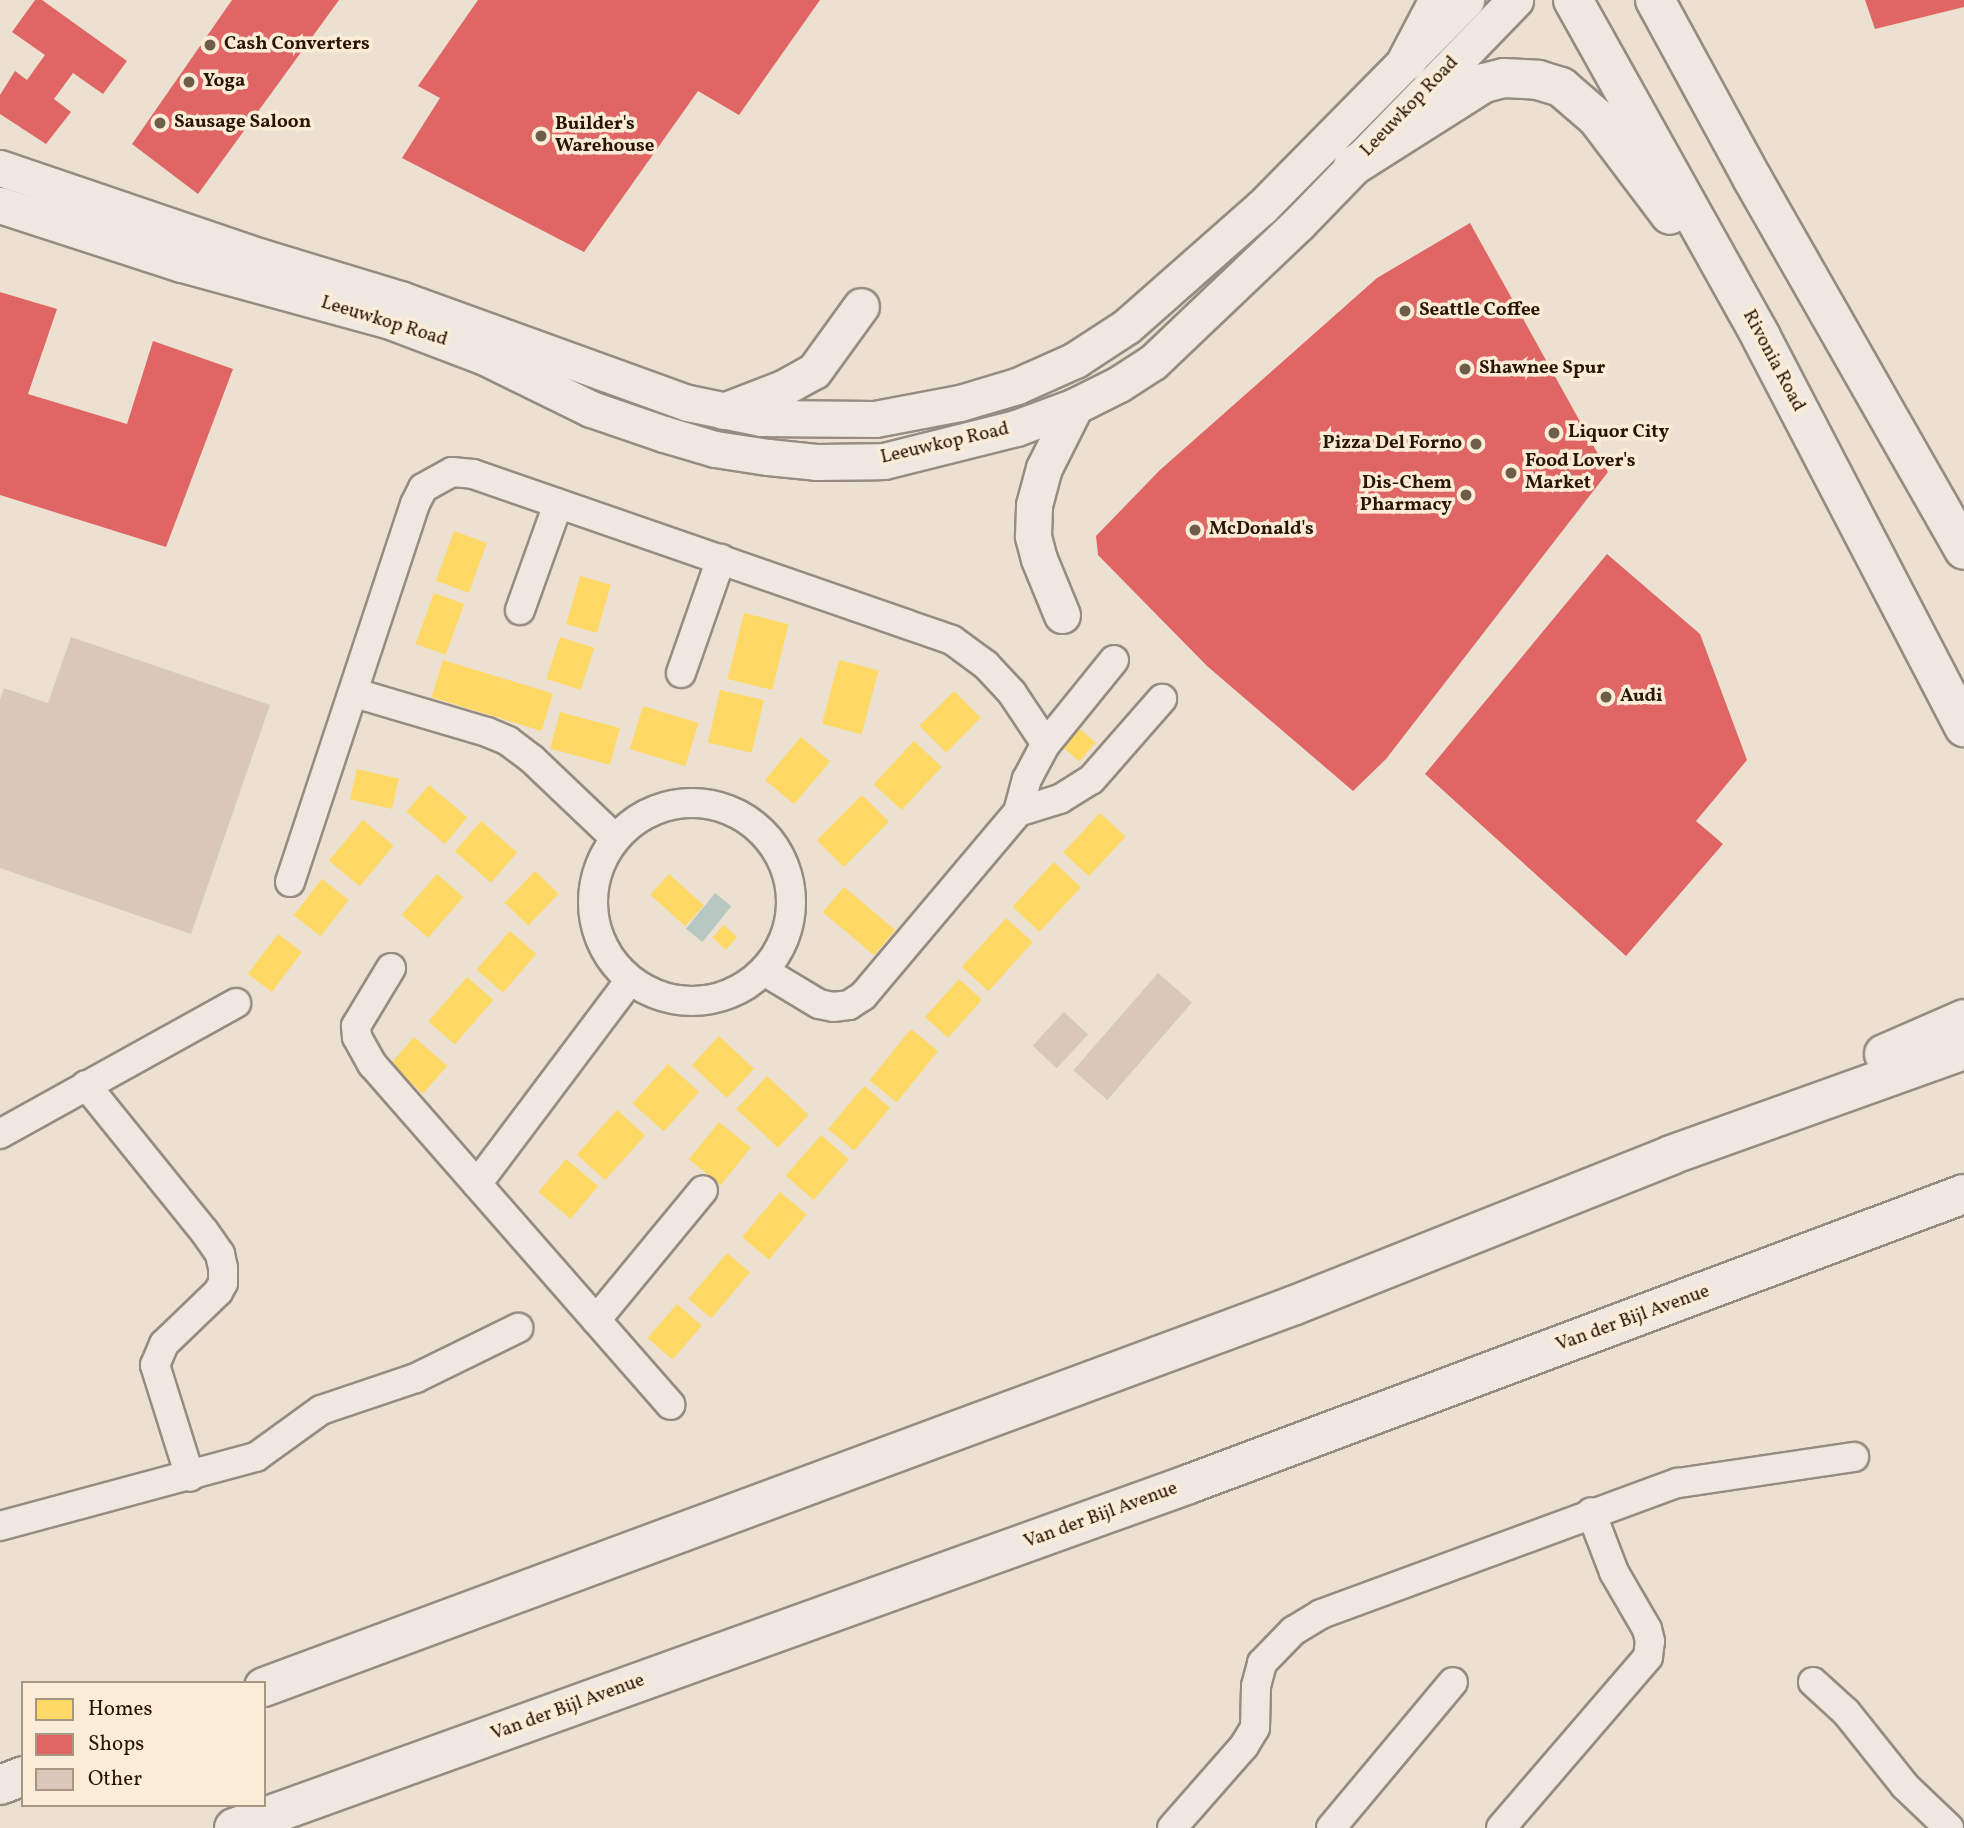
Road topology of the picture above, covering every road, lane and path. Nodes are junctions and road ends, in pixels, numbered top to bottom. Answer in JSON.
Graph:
{"nodes":[{"id":1,"x":1439,"y":0,"type":"edge"},
{"id":2,"x":1466,"y":0,"type":"edge"},
{"id":3,"x":1515,"y":0,"type":"edge"},
{"id":4,"x":1573,"y":0,"type":"edge"},
{"id":5,"x":1656,"y":0,"type":"edge"},
{"id":6,"x":1406,"y":61,"type":"junction"},
{"id":7,"x":1353,"y":166,"type":"junction"},
{"id":8,"x":0,"y":169,"type":"edge"},
{"id":9,"x":0,"y":205,"type":"edge"},
{"id":10,"x":861,"y":306,"type":"dead end"},
{"id":11,"x":1761,"y":337,"type":"junction"},
{"id":12,"x":1074,"y":406,"type":"junction"},
{"id":13,"x":720,"y":412,"type":"junction"},
{"id":14,"x":558,"y":503,"type":"junction"},
{"id":15,"x":1964,"y":550,"type":"edge"},
{"id":16,"x":721,"y":559,"type":"junction"},
{"id":17,"x":520,"y":610,"type":"dead end"},
{"id":18,"x":1062,"y":615,"type":"dead end"},
{"id":19,"x":1114,"y":660,"type":"dead end"},
{"id":20,"x":681,"y":673,"type":"dead end"},
{"id":21,"x":355,"y":693,"type":"junction"},
{"id":22,"x":1162,"y":699,"type":"dead end"},
{"id":23,"x":1963,"y":725,"type":"edge"},
{"id":24,"x":1046,"y":744,"type":"junction"},
{"id":25,"x":1017,"y":813,"type":"junction"},
{"id":26,"x":615,"y":838,"type":"junction"},
{"id":27,"x":290,"y":882,"type":"dead end"},
{"id":28,"x":391,"y":968,"type":"dead end"},
{"id":29,"x":764,"y":971,"type":"junction"},
{"id":30,"x":630,"y":980,"type":"junction"},
{"id":31,"x":236,"y":1003,"type":"dead end"},
{"id":32,"x":1964,"y":1019,"type":"edge"},
{"id":33,"x":1964,"y":1050,"type":"edge"},
{"id":34,"x":86,"y":1085,"type":"junction"},
{"id":35,"x":0,"y":1134,"type":"edge"},
{"id":36,"x":1671,"y":1155,"type":"junction"},
{"id":37,"x":477,"y":1184,"type":"junction"},
{"id":38,"x":703,"y":1190,"type":"dead end"},
{"id":39,"x":1964,"y":1194,"type":"edge"},
{"id":40,"x":596,"y":1320,"type":"junction"},
{"id":41,"x":518,"y":1328,"type":"dead end"},
{"id":42,"x":670,"y":1405,"type":"dead end"},
{"id":43,"x":1854,"y":1457,"type":"dead end"},
{"id":44,"x":190,"y":1477,"type":"junction"},
{"id":45,"x":1591,"y":1512,"type":"junction"},
{"id":46,"x":0,"y":1526,"type":"edge"},
{"id":47,"x":1453,"y":1682,"type":"dead end"},
{"id":48,"x":1813,"y":1682,"type":"dead end"},
{"id":49,"x":266,"y":1686,"type":"edge"},
{"id":50,"x":21,"y":1777,"type":"edge"},
{"id":51,"x":0,"y":1785,"type":"edge"},
{"id":52,"x":1933,"y":1823,"type":"edge"},
{"id":53,"x":234,"y":1828,"type":"edge"},
{"id":54,"x":1172,"y":1828,"type":"edge"},
{"id":55,"x":1331,"y":1828,"type":"edge"},
{"id":56,"x":1501,"y":1828,"type":"edge"}],
"edges":[{"from":1,"to":6,"type":"main road"},
{"from":2,"to":6,"type":"street","name":"Leeuwkop Road"},
{"from":3,"to":7,"type":"street","name":"Leeuwkop Road"},
{"from":4,"to":11,"type":"main road","name":"Rivonia Road"},
{"from":5,"to":15,"type":"main road"},
{"from":6,"to":13,"type":"street","name":"Leeuwkop Road"},
{"from":7,"to":11,"type":"main road"},
{"from":7,"to":12,"type":"street","name":"Leeuwkop Road"},
{"from":8,"to":13,"type":"street","name":"Leeuwkop Road"},
{"from":9,"to":12,"type":"street","name":"Leeuwkop Road"},
{"from":10,"to":13,"type":"street"},
{"from":11,"to":23,"type":"main road","name":"Rivonia Road"},
{"from":12,"to":18,"type":"street"},
{"from":14,"to":16,"type":"street"},
{"from":14,"to":17,"type":"street"},
{"from":14,"to":21,"type":"street"},
{"from":16,"to":20,"type":"street"},
{"from":16,"to":24,"type":"street"},
{"from":19,"to":24,"type":"street"},
{"from":21,"to":26,"type":"street"},
{"from":21,"to":27,"type":"street"},
{"from":22,"to":25,"type":"street"},
{"from":24,"to":25,"type":"street"},
{"from":25,"to":29,"type":"street"},
{"from":26,"to":29,"type":"street"},
{"from":26,"to":30,"type":"street"},
{"from":28,"to":37,"type":"street"},
{"from":29,"to":30,"type":"street"},
{"from":30,"to":37,"type":"street"},
{"from":31,"to":34,"type":"street"},
{"from":32,"to":36,"type":"main road"},
{"from":33,"to":36,"type":"main road"},
{"from":34,"to":35,"type":"street"},
{"from":34,"to":44,"type":"street"},
{"from":36,"to":49,"type":"main road"},
{"from":37,"to":40,"type":"street"},
{"from":38,"to":40,"type":"street"},
{"from":39,"to":53,"type":"main road","name":"Van der Bijl Avenue"},
{"from":40,"to":42,"type":"street"},
{"from":41,"to":44,"type":"street"},
{"from":43,"to":45,"type":"street"},
{"from":44,"to":46,"type":"street"},
{"from":45,"to":54,"type":"street"},
{"from":45,"to":56,"type":"street"},
{"from":47,"to":55,"type":"street"},
{"from":48,"to":52,"type":"street"},
{"from":50,"to":51,"type":"main road"}]}
